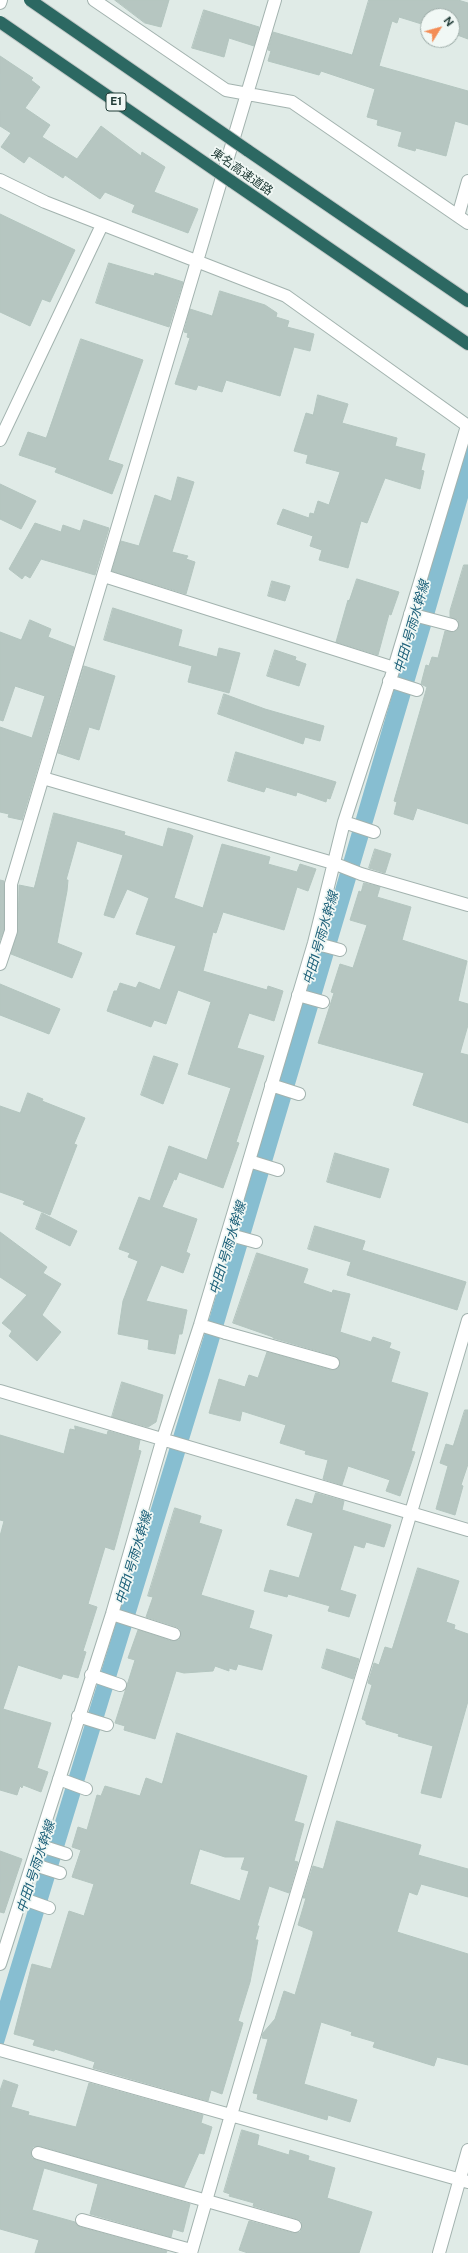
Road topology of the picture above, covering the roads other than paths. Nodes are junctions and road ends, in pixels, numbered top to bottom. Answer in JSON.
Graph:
{"nodes":[{"id":1,"x":1,"y":0,"type":"edge"},
{"id":2,"x":30,"y":0,"type":"edge"},
{"id":3,"x":94,"y":0,"type":"edge"},
{"id":4,"x":275,"y":0,"type":"edge"},
{"id":5,"x":0,"y":3,"type":"edge"},
{"id":6,"x":0,"y":22,"type":"edge"},
{"id":7,"x":246,"y":93,"type":"junction"},
{"id":8,"x":0,"y":180,"type":"edge"},
{"id":9,"x":468,"y":182,"type":"edge"},
{"id":10,"x":463,"y":220,"type":"edge"},
{"id":11,"x":102,"y":225,"type":"junction"},
{"id":12,"x":196,"y":261,"type":"junction"},
{"id":13,"x":468,"y":301,"type":"edge"},
{"id":14,"x":464,"y":341,"type":"edge"},
{"id":15,"x":468,"y":426,"type":"edge"},
{"id":16,"x":0,"y":440,"type":"edge"},
{"id":17,"x":104,"y":576,"type":"junction"},
{"id":18,"x":414,"y":615,"type":"junction"},
{"id":19,"x":452,"y":625,"type":"dead end"},
{"id":20,"x":394,"y":668,"type":"junction"},
{"id":21,"x":394,"y":683,"type":"junction"},
{"id":22,"x":417,"y":690,"type":"dead end"},
{"id":23,"x":43,"y":778,"type":"junction"},
{"id":24,"x":344,"y":822,"type":"junction"},
{"id":25,"x":374,"y":832,"type":"dead end"},
{"id":26,"x":338,"y":865,"type":"junction"},
{"id":27,"x":468,"y":905,"type":"edge"},
{"id":28,"x":318,"y":944,"type":"junction"},
{"id":29,"x":340,"y":950,"type":"dead end"},
{"id":30,"x":0,"y":964,"type":"edge"},
{"id":31,"x":302,"y":996,"type":"junction"},
{"id":32,"x":323,"y":1002,"type":"dead end"},
{"id":33,"x":276,"y":1087,"type":"junction"},
{"id":34,"x":300,"y":1094,"type":"dead end"},
{"id":35,"x":253,"y":1163,"type":"junction"},
{"id":36,"x":278,"y":1170,"type":"dead end"},
{"id":37,"x":231,"y":1235,"type":"junction"},
{"id":38,"x":256,"y":1242,"type":"dead end"},
{"id":39,"x":468,"y":1320,"type":"edge"},
{"id":40,"x":205,"y":1326,"type":"junction"},
{"id":41,"x":333,"y":1363,"type":"dead end"},
{"id":42,"x":0,"y":1391,"type":"edge"},
{"id":43,"x":162,"y":1438,"type":"junction"},
{"id":44,"x":412,"y":1513,"type":"junction"},
{"id":45,"x":468,"y":1530,"type":"edge"},
{"id":46,"x":112,"y":1614,"type":"junction"},
{"id":47,"x":174,"y":1634,"type":"dead end"},
{"id":48,"x":91,"y":1675,"type":"junction"},
{"id":49,"x":120,"y":1685,"type":"dead end"},
{"id":50,"x":78,"y":1716,"type":"junction"},
{"id":51,"x":107,"y":1725,"type":"dead end"},
{"id":52,"x":59,"y":1779,"type":"junction"},
{"id":53,"x":86,"y":1788,"type":"dead end"},
{"id":54,"x":38,"y":1845,"type":"junction"},
{"id":55,"x":66,"y":1854,"type":"dead end"},
{"id":56,"x":32,"y":1864,"type":"junction"},
{"id":57,"x":60,"y":1873,"type":"dead end"},
{"id":58,"x":21,"y":1898,"type":"junction"},
{"id":59,"x":49,"y":1908,"type":"dead end"},
{"id":60,"x":0,"y":1964,"type":"edge"},
{"id":61,"x":2,"y":2051,"type":"edge"},
{"id":62,"x":231,"y":2115,"type":"junction"},
{"id":63,"x":468,"y":2150,"type":"edge"},
{"id":64,"x":38,"y":2153,"type":"dead end"},
{"id":65,"x":464,"y":2181,"type":"edge"},
{"id":66,"x":207,"y":2200,"type":"junction"},
{"id":67,"x":82,"y":2220,"type":"dead end"},
{"id":68,"x":295,"y":2226,"type":"dead end"},
{"id":69,"x":191,"y":2252,"type":"edge"},
{"id":70,"x":439,"y":2253,"type":"edge"}],
"edges":[{"from":1,"to":5,"type":"street"},
{"from":2,"to":13,"type":"highway","name":"東名高速道路","bridge":true},
{"from":3,"to":7,"type":"street"},
{"from":4,"to":7,"type":"street"},
{"from":6,"to":14,"type":"highway","name":"東名高速道路","number":"E1","bridge":true},
{"from":7,"to":10,"type":"street"},
{"from":7,"to":12,"type":"street"},
{"from":8,"to":11,"type":"street"},
{"from":9,"to":10,"type":"street"},
{"from":11,"to":12,"type":"street"},
{"from":11,"to":16,"type":"street"},
{"from":12,"to":15,"type":"street"},
{"from":12,"to":17,"type":"street"},
{"from":15,"to":18,"type":"street"},
{"from":17,"to":20,"type":"street"},
{"from":17,"to":23,"type":"street"},
{"from":18,"to":19,"type":"street"},
{"from":18,"to":20,"type":"street"},
{"from":20,"to":21,"type":"street"},
{"from":21,"to":22,"type":"street"},
{"from":21,"to":24,"type":"street"},
{"from":23,"to":26,"type":"street"},
{"from":23,"to":30,"type":"street"},
{"from":24,"to":25,"type":"street"},
{"from":24,"to":26,"type":"street"},
{"from":26,"to":27,"type":"street"},
{"from":26,"to":28,"type":"street"},
{"from":28,"to":29,"type":"street"},
{"from":28,"to":31,"type":"street"},
{"from":31,"to":32,"type":"street"},
{"from":31,"to":33,"type":"street"},
{"from":33,"to":34,"type":"street"},
{"from":33,"to":35,"type":"street"},
{"from":35,"to":36,"type":"street"},
{"from":35,"to":37,"type":"street"},
{"from":37,"to":38,"type":"street"},
{"from":37,"to":40,"type":"street"},
{"from":39,"to":44,"type":"street"},
{"from":40,"to":41,"type":"street"},
{"from":40,"to":43,"type":"street"},
{"from":42,"to":43,"type":"street"},
{"from":43,"to":44,"type":"street"},
{"from":43,"to":46,"type":"street"},
{"from":44,"to":45,"type":"street"},
{"from":44,"to":62,"type":"street"},
{"from":46,"to":47,"type":"street"},
{"from":46,"to":48,"type":"street"},
{"from":48,"to":49,"type":"street"},
{"from":48,"to":50,"type":"street"},
{"from":50,"to":51,"type":"street"},
{"from":50,"to":52,"type":"street"},
{"from":52,"to":53,"type":"street"},
{"from":52,"to":54,"type":"street"},
{"from":54,"to":55,"type":"street"},
{"from":54,"to":56,"type":"street"},
{"from":56,"to":57,"type":"street"},
{"from":56,"to":58,"type":"street"},
{"from":58,"to":59,"type":"street"},
{"from":58,"to":60,"type":"street"},
{"from":61,"to":62,"type":"street"},
{"from":62,"to":65,"type":"street"},
{"from":62,"to":66,"type":"street"},
{"from":63,"to":65,"type":"street"},
{"from":64,"to":66,"type":"street"},
{"from":65,"to":70,"type":"street"},
{"from":66,"to":68,"type":"street"},
{"from":66,"to":69,"type":"street"},
{"from":67,"to":69,"type":"street"}]}
